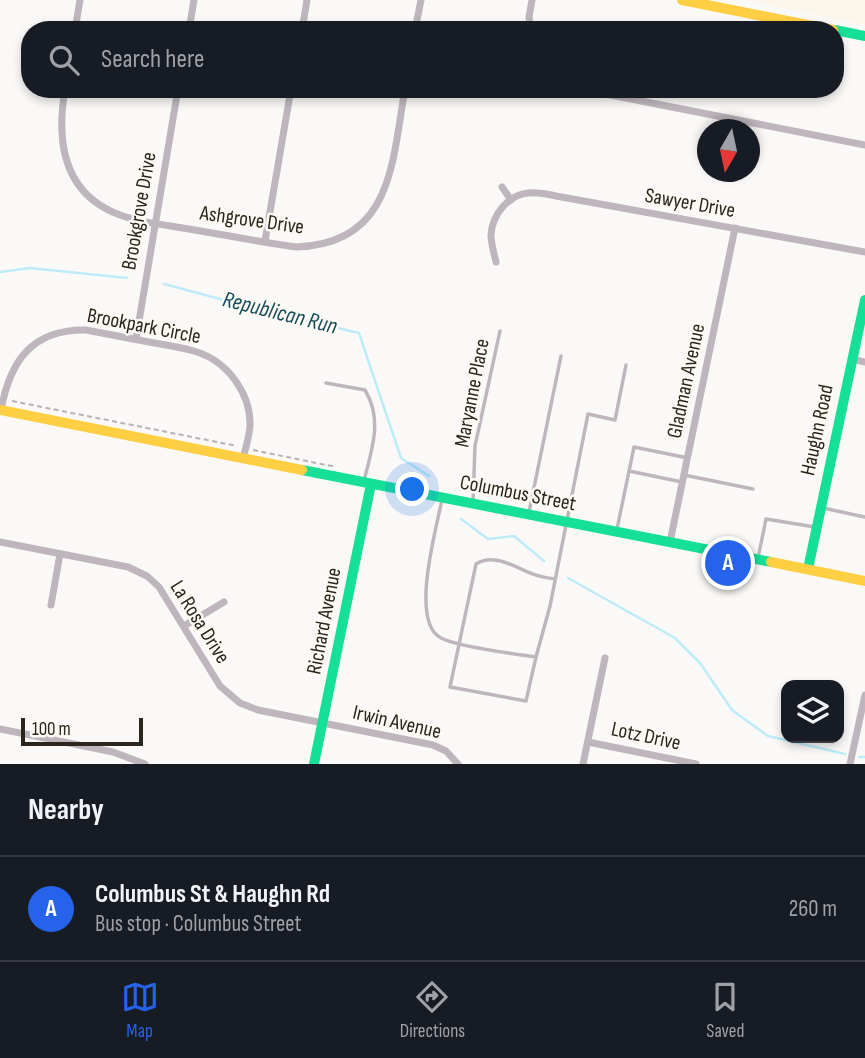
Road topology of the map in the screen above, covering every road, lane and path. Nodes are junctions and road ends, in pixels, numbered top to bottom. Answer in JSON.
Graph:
{"nodes":[{"id":1,"x":80,"y":0,"type":"edge"},
{"id":2,"x":194,"y":0,"type":"edge"},
{"id":3,"x":307,"y":0,"type":"edge"},
{"id":4,"x":421,"y":0,"type":"edge"},
{"id":5,"x":532,"y":0,"type":"edge"},
{"id":6,"x":682,"y":0,"type":"edge"},
{"id":7,"x":76,"y":21,"type":"edge"},
{"id":8,"x":190,"y":21,"type":"edge"},
{"id":9,"x":304,"y":21,"type":"edge"},
{"id":10,"x":417,"y":21,"type":"edge"},
{"id":11,"x":531,"y":21,"type":"edge"},
{"id":12,"x":788,"y":21,"type":"edge"},
{"id":13,"x":844,"y":32,"type":"edge"},
{"id":14,"x":865,"y":36,"type":"edge"},
{"id":15,"x":64,"y":98,"type":"edge"},
{"id":16,"x":176,"y":98,"type":"edge"},
{"id":17,"x":289,"y":98,"type":"edge"},
{"id":18,"x":403,"y":98,"type":"edge"},
{"id":19,"x":626,"y":98,"type":"edge"},
{"id":20,"x":865,"y":145,"type":"edge"},
{"id":21,"x":502,"y":187,"type":"dead end"},
{"id":22,"x":511,"y":200,"type":"junction"},
{"id":23,"x":155,"y":223,"type":"junction"},
{"id":24,"x":736,"y":228,"type":"junction"},
{"id":25,"x":265,"y":241,"type":"junction"},
{"id":26,"x":865,"y":252,"type":"edge"},
{"id":27,"x":496,"y":262,"type":"dead end"},
{"id":28,"x":865,"y":300,"type":"edge"},
{"id":29,"x":500,"y":331,"type":"dead end"},
{"id":30,"x":136,"y":340,"type":"junction"},
{"id":31,"x":561,"y":356,"type":"dead end"},
{"id":32,"x":852,"y":359,"type":"junction"},
{"id":33,"x":865,"y":362,"type":"edge"},
{"id":34,"x":626,"y":365,"type":"dead end"},
{"id":35,"x":326,"y":383,"type":"dead end"},
{"id":36,"x":4,"y":396,"type":"junction"},
{"id":37,"x":1,"y":410,"type":"edge"},
{"id":38,"x":245,"y":453,"type":"junction"},
{"id":39,"x":688,"y":458,"type":"junction"},
{"id":40,"x":341,"y":468,"type":"dead end"},
{"id":41,"x":629,"y":471,"type":"junction"},
{"id":42,"x":683,"y":479,"type":"junction"},
{"id":43,"x":368,"y":483,"type":"junction"},
{"id":44,"x":753,"y":489,"type":"dead end"},
{"id":45,"x":443,"y":498,"type":"junction"},
{"id":46,"x":472,"y":504,"type":"junction"},
{"id":47,"x":821,"y":507,"type":"junction"},
{"id":48,"x":528,"y":514,"type":"junction"},
{"id":49,"x":865,"y":517,"type":"edge"},
{"id":50,"x":567,"y":522,"type":"junction"},
{"id":51,"x":817,"y":528,"type":"junction"},
{"id":52,"x":617,"y":531,"type":"junction"},
{"id":53,"x":0,"y":542,"type":"edge"},
{"id":54,"x":670,"y":542,"type":"junction"},
{"id":55,"x":60,"y":554,"type":"junction"},
{"id":56,"x":758,"y":559,"type":"junction"},
{"id":57,"x":808,"y":569,"type":"junction"},
{"id":58,"x":555,"y":579,"type":"junction"},
{"id":59,"x":865,"y":580,"type":"edge"},
{"id":60,"x":224,"y":602,"type":"dead end"},
{"id":61,"x":51,"y":605,"type":"dead end"},
{"id":62,"x":184,"y":626,"type":"junction"},
{"id":63,"x":458,"y":643,"type":"junction"},
{"id":64,"x":536,"y":657,"type":"junction"},
{"id":65,"x":605,"y":658,"type":"dead end"},
{"id":66,"x":865,"y":695,"type":"edge"},
{"id":67,"x":324,"y":723,"type":"junction"},
{"id":68,"x":0,"y":729,"type":"edge"},
{"id":69,"x":588,"y":742,"type":"junction"},
{"id":70,"x":145,"y":764,"type":"edge"},
{"id":71,"x":314,"y":764,"type":"edge"},
{"id":72,"x":458,"y":764,"type":"edge"},
{"id":73,"x":583,"y":764,"type":"edge"},
{"id":74,"x":696,"y":764,"type":"edge"},
{"id":75,"x":850,"y":764,"type":"edge"}],
"edges":[{"from":1,"to":7,"type":"street"},
{"from":2,"to":8,"type":"street"},
{"from":3,"to":9,"type":"street"},
{"from":4,"to":10,"type":"street"},
{"from":5,"to":11,"type":"street"},
{"from":6,"to":12,"type":"main road"},
{"from":13,"to":14,"type":"main road"},
{"from":15,"to":23,"type":"street","name":"Ashgrove Drive"},
{"from":16,"to":23,"type":"street","name":"Brookgrove Drive"},
{"from":17,"to":25,"type":"street"},
{"from":18,"to":25,"type":"street","name":"Ashgrove Drive"},
{"from":19,"to":20,"type":"street"},
{"from":21,"to":22,"type":"street"},
{"from":22,"to":24,"type":"street","name":"Sawyer Drive"},
{"from":22,"to":27,"type":"street"},
{"from":23,"to":25,"type":"street","name":"Ashgrove Drive"},
{"from":23,"to":30,"type":"street","name":"Brookgrove Drive"},
{"from":24,"to":26,"type":"street","name":"Sawyer Drive"},
{"from":24,"to":39,"type":"street","name":"Gladman Avenue"},
{"from":28,"to":32,"type":"main road","name":"Haughn Road"},
{"from":29,"to":46,"type":"lane","name":"Maryanne Place"},
{"from":30,"to":36,"type":"street","name":"Brookpark Circle"},
{"from":30,"to":38,"type":"street","name":"Brookpark Circle"},
{"from":31,"to":48,"type":"lane"},
{"from":32,"to":33,"type":"street"},
{"from":32,"to":47,"type":"main road","name":"Haughn Road"},
{"from":34,"to":50,"type":"lane"},
{"from":35,"to":43,"type":"lane"},
{"from":36,"to":37,"type":"street","name":"Brookpark Circle"},
{"from":36,"to":38,"type":"path"},
{"from":37,"to":38,"type":"main road","name":"Columbus Street"},
{"from":38,"to":40,"type":"path"},
{"from":38,"to":43,"type":"main road","name":"Columbus Street"},
{"from":39,"to":41,"type":"lane"},
{"from":39,"to":42,"type":"street","name":"Gladman Avenue"},
{"from":41,"to":42,"type":"lane"},
{"from":41,"to":52,"type":"lane"},
{"from":42,"to":44,"type":"lane"},
{"from":42,"to":54,"type":"street","name":"Gladman Avenue"},
{"from":43,"to":45,"type":"main road","name":"Columbus Street"},
{"from":43,"to":67,"type":"main road","name":"Richard Avenue"},
{"from":45,"to":46,"type":"main road","name":"Columbus Street"},
{"from":45,"to":63,"type":"lane"},
{"from":46,"to":48,"type":"main road","name":"Columbus Street"},
{"from":47,"to":49,"type":"lane"},
{"from":47,"to":51,"type":"main road","name":"Haughn Road"},
{"from":48,"to":50,"type":"main road","name":"Columbus Street"},
{"from":50,"to":52,"type":"main road","name":"Columbus Street"},
{"from":50,"to":58,"type":"lane"},
{"from":51,"to":56,"type":"lane"},
{"from":51,"to":57,"type":"main road","name":"Haughn Road"},
{"from":52,"to":54,"type":"main road","name":"Columbus Street"},
{"from":53,"to":55,"type":"street","name":"La Rosa Drive"},
{"from":54,"to":56,"type":"main road","name":"Columbus Street"},
{"from":55,"to":61,"type":"street"},
{"from":55,"to":62,"type":"street","name":"La Rosa Drive"},
{"from":56,"to":57,"type":"main road","name":"Columbus Street"},
{"from":57,"to":59,"type":"main road","name":"Columbus Street"},
{"from":58,"to":63,"type":"lane"},
{"from":58,"to":64,"type":"lane"},
{"from":60,"to":62,"type":"street"},
{"from":62,"to":67,"type":"street","name":"La Rosa Drive"},
{"from":63,"to":64,"type":"lane"},
{"from":63,"to":64,"type":"lane"},
{"from":65,"to":69,"type":"street"},
{"from":66,"to":75,"type":"street"},
{"from":67,"to":71,"type":"main road","name":"Richard Avenue"},
{"from":67,"to":72,"type":"street","name":"Irwin Avenue"},
{"from":68,"to":70,"type":"street"},
{"from":69,"to":73,"type":"street"},
{"from":69,"to":74,"type":"street","name":"Lotz Drive"}]}
